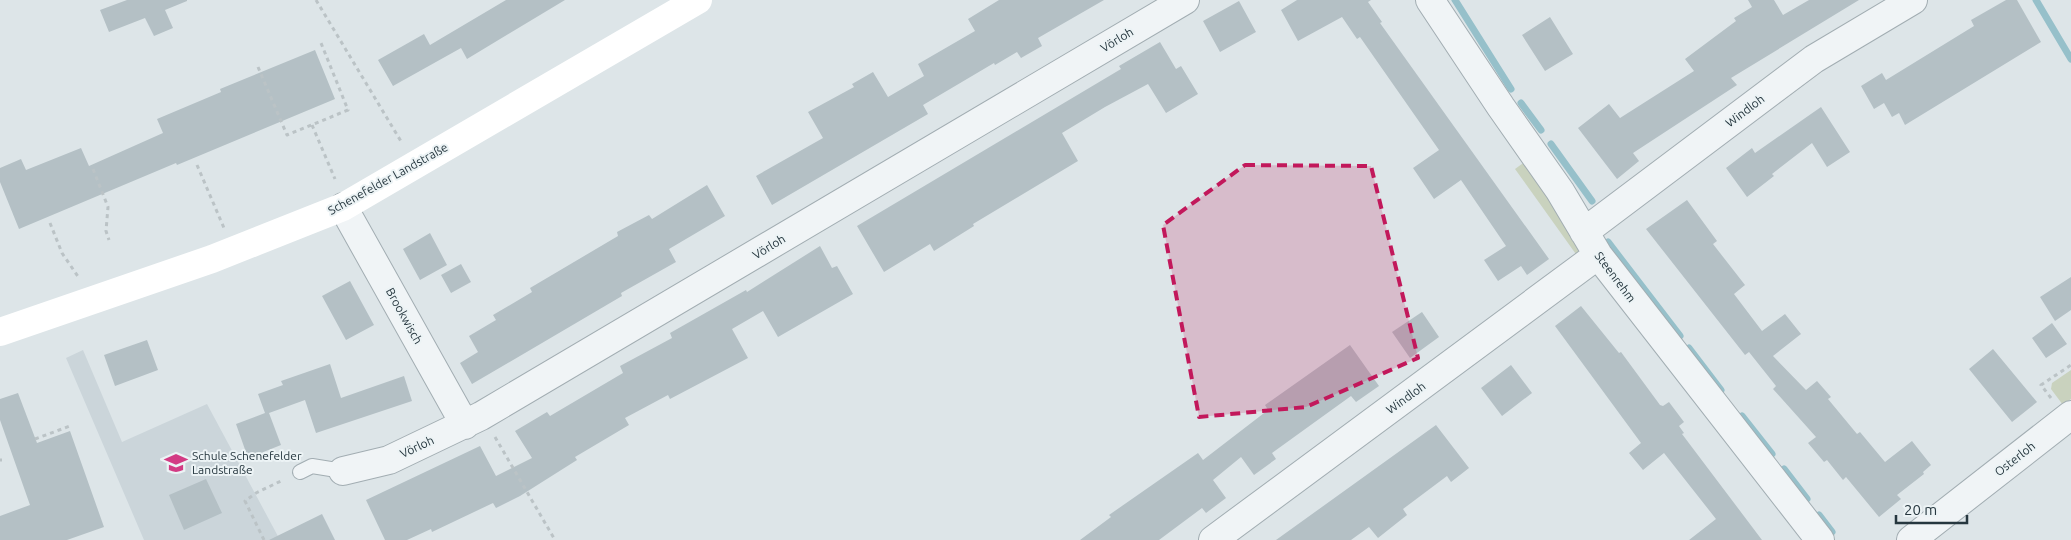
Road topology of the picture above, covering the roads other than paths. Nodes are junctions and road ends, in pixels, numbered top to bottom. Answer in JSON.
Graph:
{"nodes":[{"id":1,"x":698,"y":0,"type":"edge"},
{"id":2,"x":1185,"y":0,"type":"edge"},
{"id":3,"x":1430,"y":0,"type":"edge"},
{"id":4,"x":1912,"y":0,"type":"edge"},
{"id":5,"x":342,"y":207,"type":"junction"},
{"id":6,"x":1584,"y":232,"type":"junction"},
{"id":7,"x":1598,"y":255,"type":"junction"},
{"id":8,"x":0,"y":332,"type":"edge"},
{"id":9,"x":2071,"y":415,"type":"edge"},
{"id":10,"x":478,"y":427,"type":"junction"},
{"id":11,"x":300,"y":472,"type":"road end"},
{"id":12,"x":343,"y":472,"type":"joint"},
{"id":13,"x":1213,"y":540,"type":"edge"},
{"id":14,"x":1820,"y":540,"type":"edge"},
{"id":15,"x":1911,"y":540,"type":"edge"}],
"edges":[{"from":1,"to":5,"type":"main road","name":"Schenefelder Landstraße"},
{"from":2,"to":10,"type":"street","name":"Vörloh"},
{"from":3,"to":6,"type":"street","name":"Steenrehm"},
{"from":4,"to":6,"type":"street","name":"Windloh"},
{"from":5,"to":8,"type":"main road","name":"Schenefelder Landstraße"},
{"from":5,"to":10,"type":"street","name":"Brookwisch"},
{"from":6,"to":7,"type":"street","name":"Steenrehm"},
{"from":7,"to":13,"type":"street","name":"Windloh"},
{"from":7,"to":14,"type":"street","name":"Steenrehm"},
{"from":9,"to":15,"type":"street","name":"Osterloh"},
{"from":10,"to":12,"type":"street","name":"Vörloh"},
{"from":11,"to":12,"type":"lane"}]}
